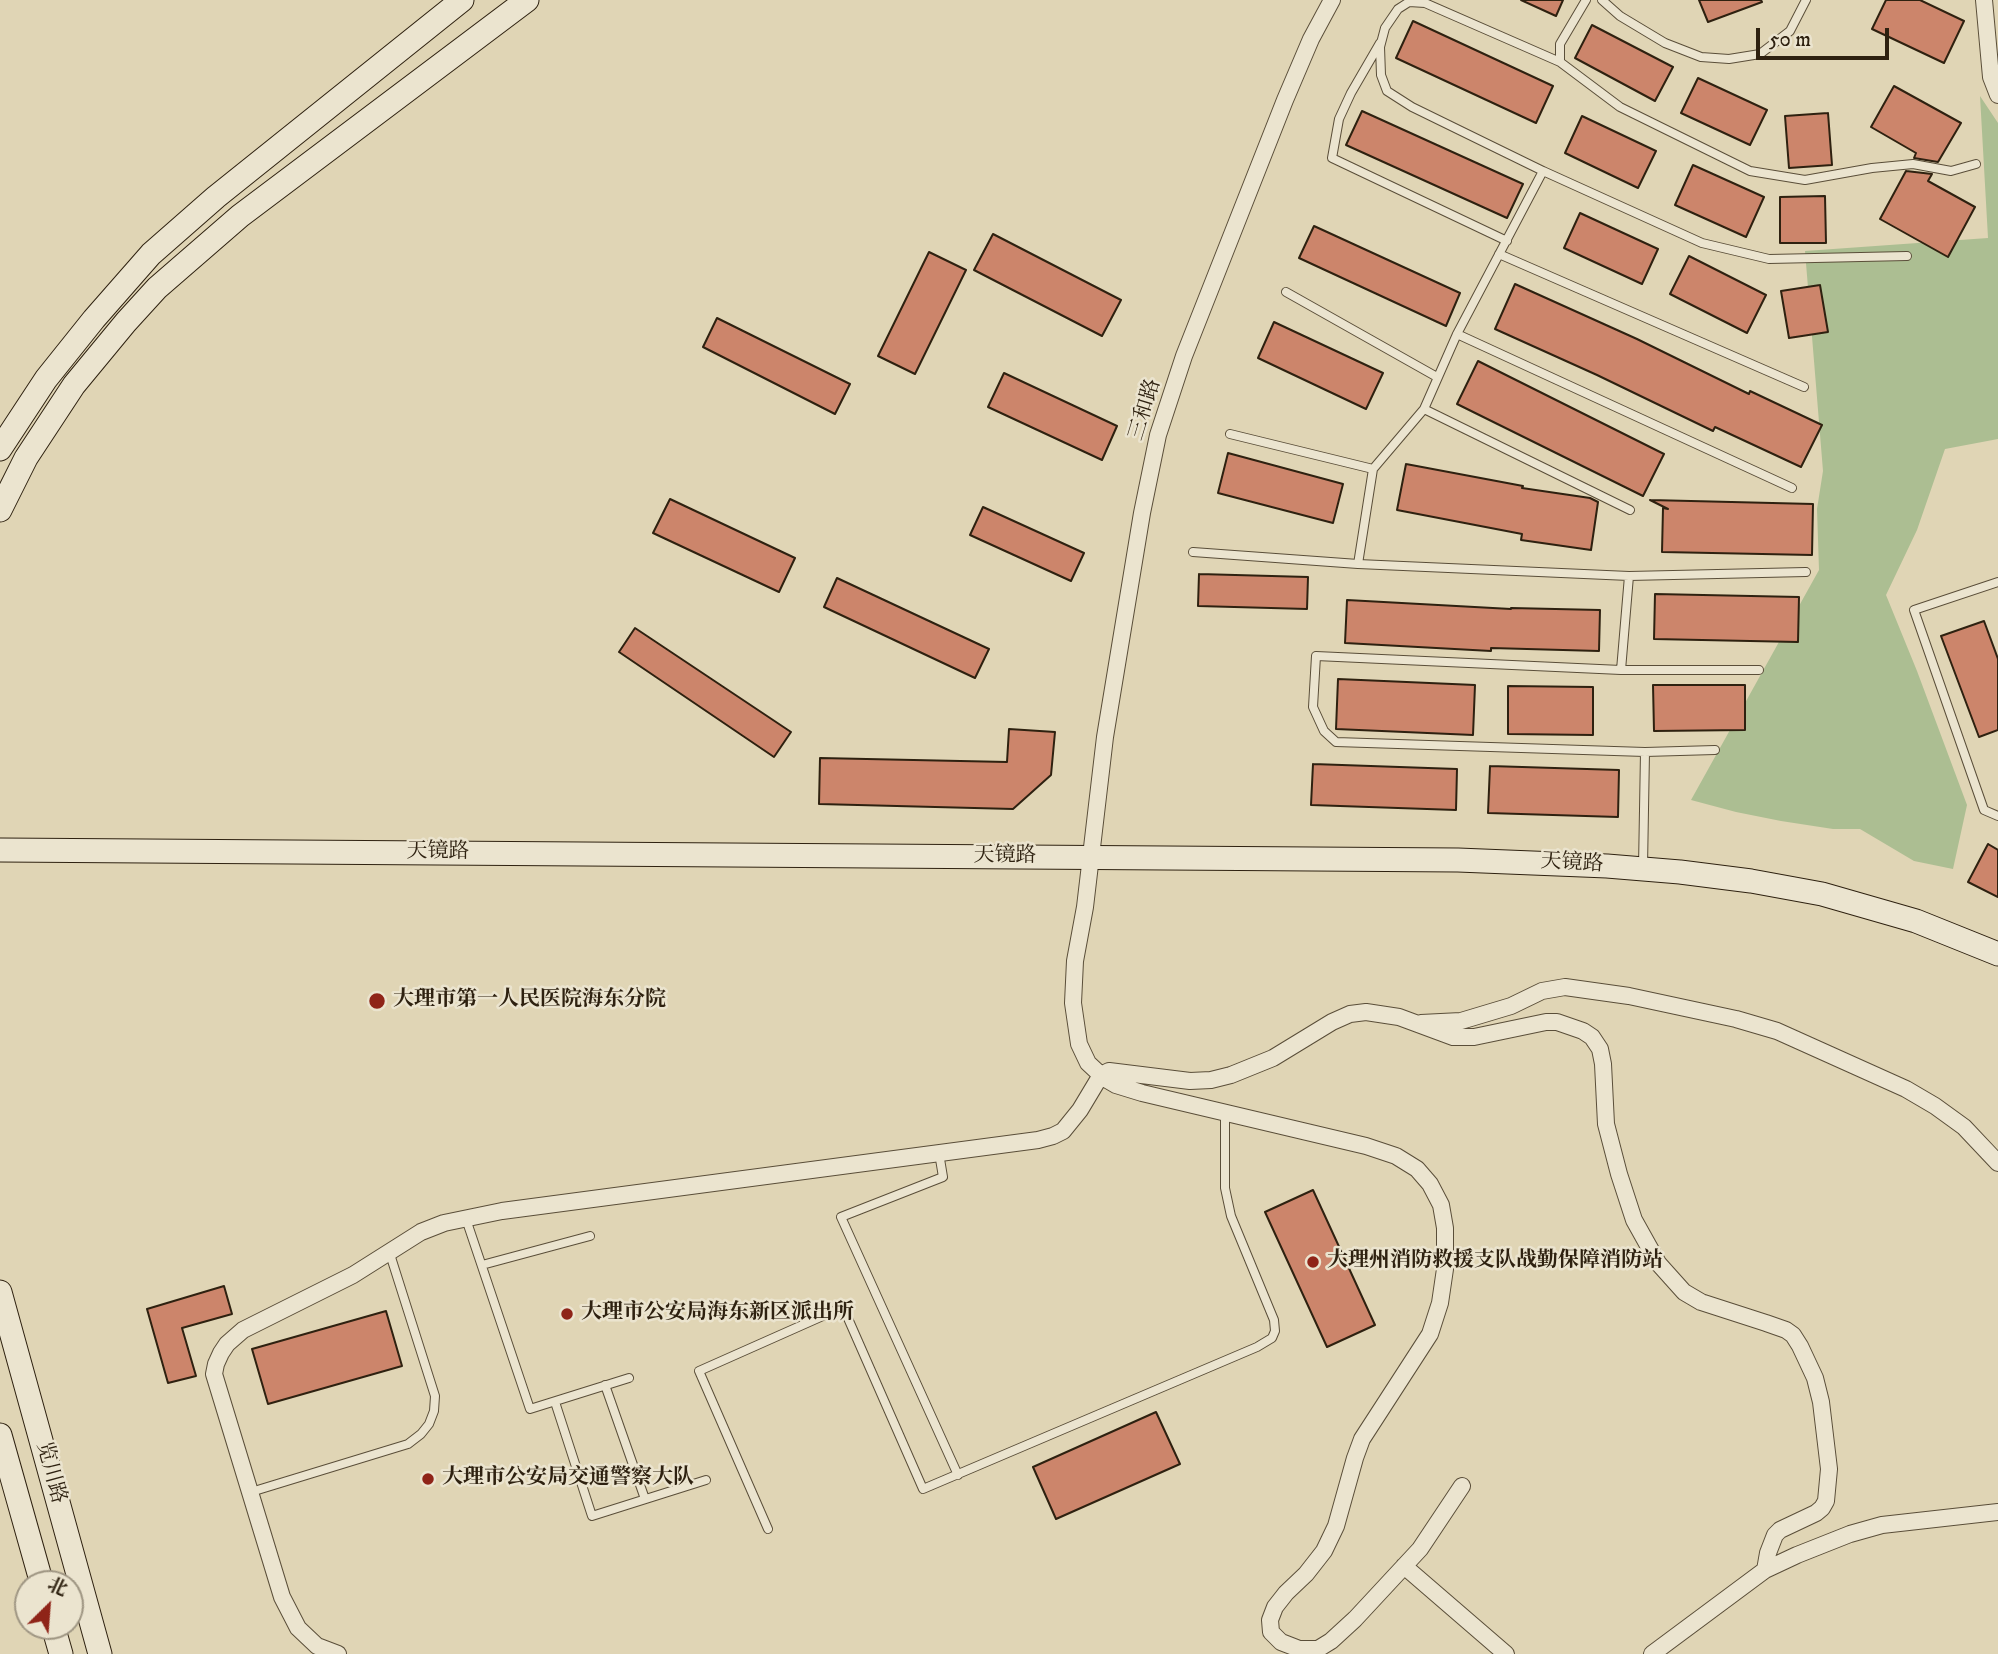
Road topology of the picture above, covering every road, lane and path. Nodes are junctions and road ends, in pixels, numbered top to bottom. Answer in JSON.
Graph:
{"nodes":[{"id":1,"x":462,"y":0,"type":"edge"},
{"id":2,"x":527,"y":0,"type":"edge"},
{"id":3,"x":1332,"y":0,"type":"edge"},
{"id":4,"x":1402,"y":0,"type":"edge"},
{"id":5,"x":1586,"y":0,"type":"edge"},
{"id":6,"x":1602,"y":0,"type":"edge"},
{"id":7,"x":1806,"y":0,"type":"edge"},
{"id":8,"x":1984,"y":0,"type":"edge"},
{"id":9,"x":1398,"y":9,"type":"junction"},
{"id":10,"x":1382,"y":40,"type":"junction"},
{"id":11,"x":1560,"y":62,"type":"junction"},
{"id":12,"x":1998,"y":95,"type":"edge"},
{"id":13,"x":1976,"y":164,"type":"dead end"},
{"id":14,"x":1543,"y":171,"type":"junction"},
{"id":15,"x":1507,"y":241,"type":"junction"},
{"id":16,"x":1499,"y":254,"type":"junction"},
{"id":17,"x":1907,"y":256,"type":"dead end"},
{"id":18,"x":1286,"y":292,"type":"dead end"},
{"id":19,"x":1457,"y":334,"type":"junction"},
{"id":20,"x":1437,"y":377,"type":"junction"},
{"id":21,"x":1804,"y":387,"type":"dead end"},
{"id":22,"x":1424,"y":409,"type":"junction"},
{"id":23,"x":1230,"y":434,"type":"dead end"},
{"id":24,"x":0,"y":449,"type":"edge"},
{"id":25,"x":1373,"y":470,"type":"junction"},
{"id":26,"x":1792,"y":488,"type":"dead end"},
{"id":27,"x":0,"y":510,"type":"edge"},
{"id":28,"x":1630,"y":510,"type":"dead end"},
{"id":29,"x":1193,"y":552,"type":"dead end"},
{"id":30,"x":1358,"y":564,"type":"junction"},
{"id":31,"x":1806,"y":572,"type":"dead end"},
{"id":32,"x":1629,"y":576,"type":"junction"},
{"id":33,"x":1998,"y":582,"type":"edge"},
{"id":34,"x":1621,"y":670,"type":"junction"},
{"id":35,"x":1759,"y":670,"type":"dead end"},
{"id":36,"x":1646,"y":751,"type":"junction"},
{"id":37,"x":1715,"y":751,"type":"dead end"},
{"id":38,"x":1998,"y":816,"type":"edge"},
{"id":39,"x":0,"y":850,"type":"edge"},
{"id":40,"x":1091,"y":858,"type":"junction"},
{"id":41,"x":1643,"y":869,"type":"junction"},
{"id":42,"x":1998,"y":954,"type":"edge"},
{"id":43,"x":1415,"y":1023,"type":"junction"},
{"id":44,"x":1101,"y":1075,"type":"junction"},
{"id":45,"x":1225,"y":1113,"type":"junction"},
{"id":46,"x":939,"y":1153,"type":"junction"},
{"id":47,"x":1998,"y":1163,"type":"edge"},
{"id":48,"x":466,"y":1219,"type":"junction"},
{"id":49,"x":590,"y":1236,"type":"dead end"},
{"id":50,"x":389,"y":1251,"type":"junction"},
{"id":51,"x":482,"y":1265,"type":"junction"},
{"id":52,"x":0,"y":1292,"type":"edge"},
{"id":53,"x":629,"y":1378,"type":"dead end"},
{"id":54,"x":605,"y":1385,"type":"junction"},
{"id":55,"x":555,"y":1402,"type":"junction"},
{"id":56,"x":0,"y":1435,"type":"edge"},
{"id":57,"x":958,"y":1475,"type":"junction"},
{"id":58,"x":706,"y":1480,"type":"dead end"},
{"id":59,"x":1462,"y":1486,"type":"dead end"},
{"id":60,"x":250,"y":1492,"type":"junction"},
{"id":61,"x":645,"y":1499,"type":"junction"},
{"id":62,"x":1998,"y":1512,"type":"edge"},
{"id":63,"x":768,"y":1529,"type":"dead end"},
{"id":64,"x":1404,"y":1566,"type":"junction"},
{"id":65,"x":38,"y":1570,"type":"edge"},
{"id":66,"x":1765,"y":1570,"type":"junction"},
{"id":67,"x":100,"y":1654,"type":"edge"},
{"id":68,"x":338,"y":1654,"type":"edge"},
{"id":69,"x":1506,"y":1654,"type":"edge"},
{"id":70,"x":1652,"y":1654,"type":"edge"}],
"edges":[{"from":1,"to":24,"type":"street"},
{"from":2,"to":27,"type":"street"},
{"from":3,"to":40,"type":"street","name":"三和路"},
{"from":4,"to":9,"type":"lane"},
{"from":5,"to":11,"type":"lane"},
{"from":6,"to":7,"type":"lane"},
{"from":8,"to":12,"type":"street"},
{"from":9,"to":10,"type":"lane"},
{"from":9,"to":11,"type":"lane"},
{"from":10,"to":14,"type":"lane"},
{"from":10,"to":15,"type":"lane"},
{"from":11,"to":13,"type":"lane"},
{"from":14,"to":15,"type":"lane"},
{"from":14,"to":17,"type":"lane"},
{"from":15,"to":16,"type":"lane"},
{"from":16,"to":19,"type":"lane"},
{"from":16,"to":21,"type":"lane"},
{"from":18,"to":20,"type":"lane"},
{"from":19,"to":20,"type":"lane"},
{"from":19,"to":26,"type":"lane"},
{"from":20,"to":22,"type":"lane"},
{"from":22,"to":25,"type":"lane"},
{"from":22,"to":28,"type":"lane"},
{"from":23,"to":25,"type":"lane"},
{"from":25,"to":30,"type":"lane"},
{"from":29,"to":30,"type":"lane"},
{"from":30,"to":32,"type":"lane"},
{"from":31,"to":32,"type":"lane"},
{"from":32,"to":34,"type":"lane"},
{"from":33,"to":38,"type":"lane"},
{"from":34,"to":35,"type":"lane"},
{"from":34,"to":36,"type":"lane"},
{"from":36,"to":37,"type":"lane"},
{"from":36,"to":41,"type":"lane"},
{"from":39,"to":40,"type":"street","name":"天镜路"},
{"from":40,"to":41,"type":"street","name":"天镜路"},
{"from":40,"to":44,"type":"street","name":"三和路"},
{"from":41,"to":42,"type":"street","name":"天镜路"},
{"from":43,"to":44,"type":"street"},
{"from":43,"to":47,"type":"street"},
{"from":43,"to":66,"type":"street"},
{"from":44,"to":45,"type":"street"},
{"from":44,"to":46,"type":"street"},
{"from":45,"to":57,"type":"lane"},
{"from":45,"to":64,"type":"street"},
{"from":46,"to":48,"type":"street"},
{"from":46,"to":57,"type":"lane"},
{"from":48,"to":50,"type":"street"},
{"from":48,"to":51,"type":"lane"},
{"from":49,"to":51,"type":"lane"},
{"from":50,"to":60,"type":"street"},
{"from":50,"to":60,"type":"lane"},
{"from":51,"to":55,"type":"lane"},
{"from":52,"to":67,"type":"street","name":"览川路"},
{"from":53,"to":54,"type":"lane"},
{"from":54,"to":55,"type":"lane"},
{"from":54,"to":61,"type":"lane"},
{"from":55,"to":61,"type":"lane"},
{"from":56,"to":65,"type":"street","name":"览川路"},
{"from":57,"to":63,"type":"lane"},
{"from":58,"to":61,"type":"lane"},
{"from":59,"to":64,"type":"street"},
{"from":60,"to":68,"type":"street"},
{"from":62,"to":66,"type":"street"},
{"from":64,"to":69,"type":"street"},
{"from":66,"to":70,"type":"street"}]}
